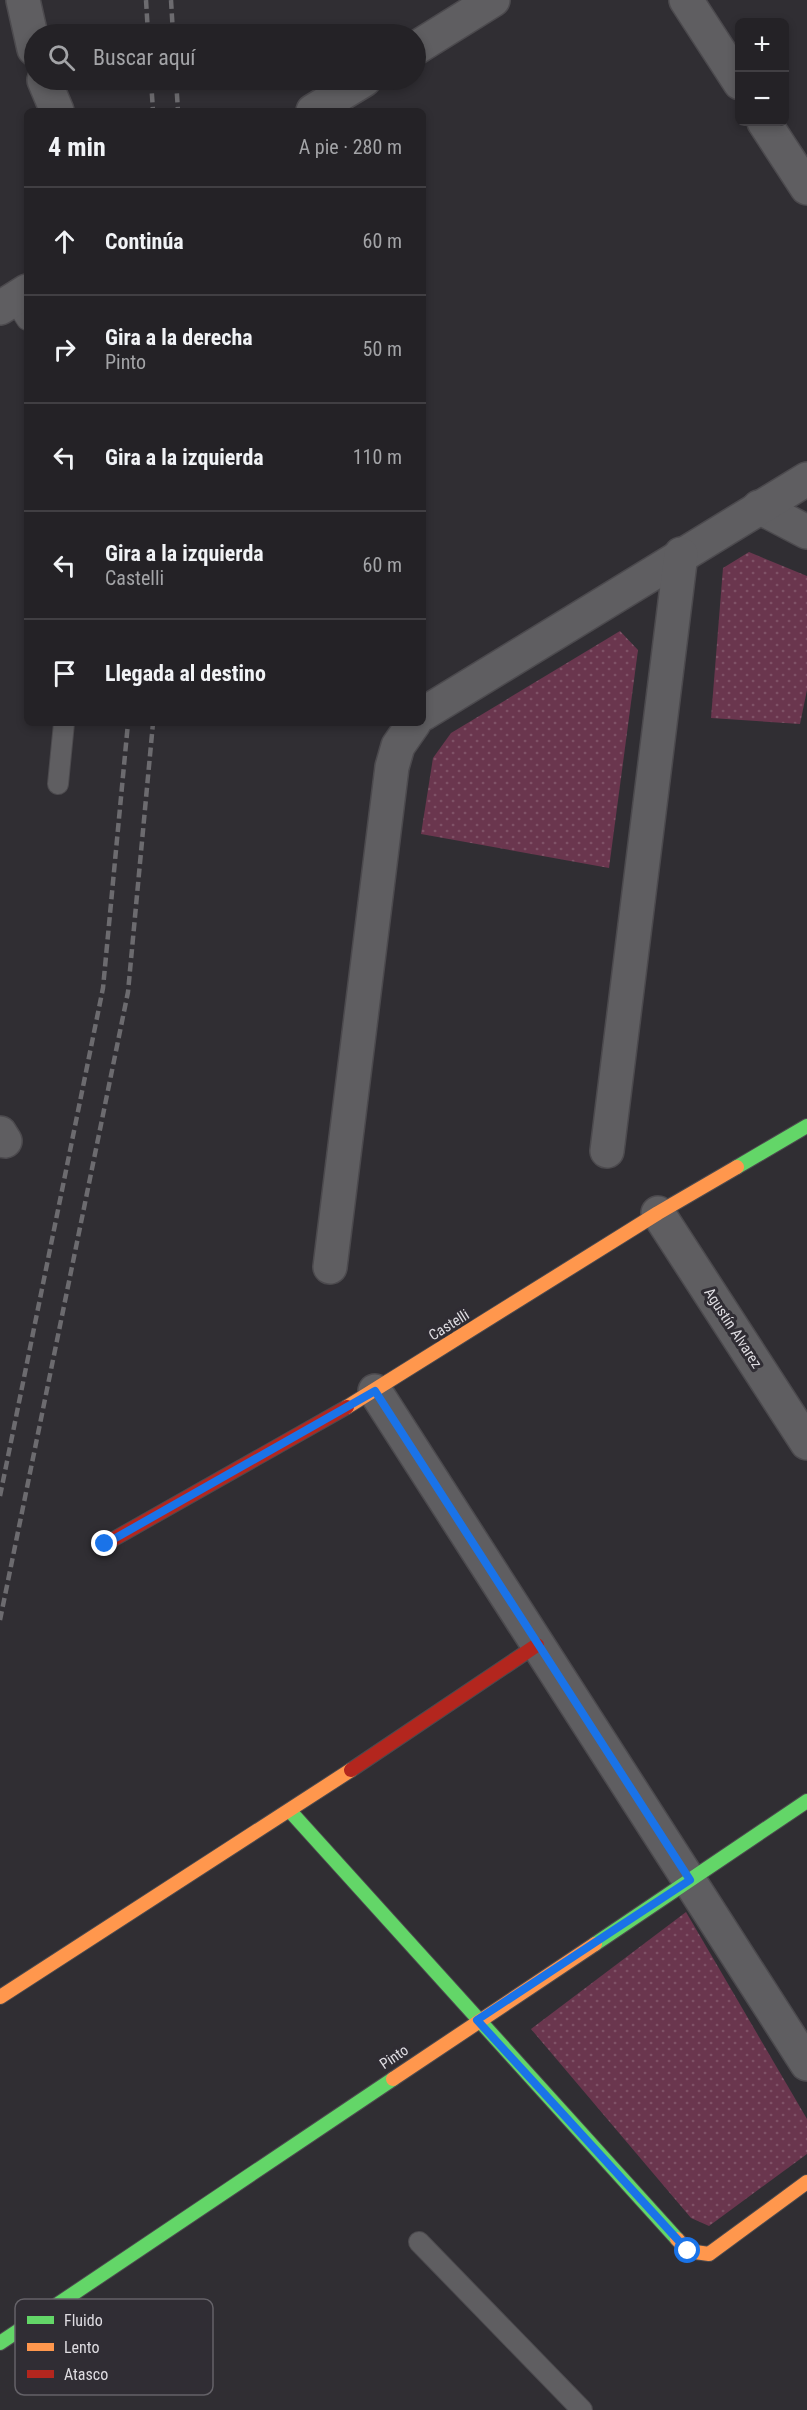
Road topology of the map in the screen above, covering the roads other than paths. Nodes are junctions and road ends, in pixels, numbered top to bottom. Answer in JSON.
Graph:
{"nodes":[{"id":1,"x":23,"y":0,"type":"edge"},
{"id":2,"x":494,"y":0,"type":"edge"},
{"id":3,"x":686,"y":0,"type":"edge"},
{"id":4,"x":28,"y":24,"type":"edge"},
{"id":5,"x":426,"y":42,"type":"edge"},
{"id":6,"x":735,"y":75,"type":"edge"},
{"id":7,"x":348,"y":90,"type":"edge"},
{"id":8,"x":318,"y":108,"type":"edge"},
{"id":9,"x":767,"y":126,"type":"edge"},
{"id":10,"x":807,"y":188,"type":"edge"},
{"id":11,"x":807,"y":479,"type":"edge"},
{"id":12,"x":759,"y":507,"type":"junction"},
{"id":13,"x":807,"y":532,"type":"edge"},
{"id":14,"x":681,"y":554,"type":"junction"},
{"id":15,"x":426,"y":712,"type":"edge"},
{"id":16,"x":64,"y":726,"type":"edge"},
{"id":17,"x":412,"y":726,"type":"edge"},
{"id":18,"x":58,"y":784,"type":"dead end"},
{"id":19,"x":807,"y":1126,"type":"edge"},
{"id":20,"x":607,"y":1151,"type":"dead end"},
{"id":21,"x":658,"y":1213,"type":"junction"},
{"id":22,"x":330,"y":1268,"type":"dead end"},
{"id":23,"x":375,"y":1391,"type":"junction"},
{"id":24,"x":807,"y":1443,"type":"edge"},
{"id":25,"x":105,"y":1544,"type":"dead end"},
{"id":26,"x":537,"y":1645,"type":"junction"},
{"id":27,"x":807,"y":1801,"type":"edge"},
{"id":28,"x":290,"y":1810,"type":"junction"},
{"id":29,"x":690,"y":1880,"type":"junction"},
{"id":30,"x":0,"y":1996,"type":"edge"},
{"id":31,"x":477,"y":2020,"type":"junction"},
{"id":32,"x":807,"y":2064,"type":"edge"},
{"id":33,"x":807,"y":2182,"type":"edge"},
{"id":34,"x":419,"y":2242,"type":"dead end"},
{"id":35,"x":65,"y":2299,"type":"edge"},
{"id":36,"x":15,"y":2333,"type":"edge"},
{"id":37,"x":0,"y":2343,"type":"edge"},
{"id":38,"x":582,"y":2410,"type":"edge"}],
"edges":[{"from":1,"to":4,"type":"street"},
{"from":2,"to":5,"type":"street"},
{"from":3,"to":6,"type":"street"},
{"from":7,"to":8,"type":"street"},
{"from":9,"to":10,"type":"street"},
{"from":11,"to":12,"type":"street"},
{"from":12,"to":13,"type":"street"},
{"from":12,"to":14,"type":"street"},
{"from":14,"to":15,"type":"street"},
{"from":14,"to":20,"type":"street"},
{"from":16,"to":18,"type":"lane"},
{"from":17,"to":22,"type":"street"},
{"from":19,"to":21,"type":"street","name":"Castelli"},
{"from":21,"to":23,"type":"street","name":"Castelli"},
{"from":21,"to":24,"type":"street","name":"Agustín Alvarez"},
{"from":23,"to":25,"type":"street","name":"Castelli"},
{"from":23,"to":26,"type":"street"},
{"from":26,"to":28,"type":"street"},
{"from":26,"to":29,"type":"street"},
{"from":27,"to":29,"type":"street","name":"Pinto"},
{"from":28,"to":30,"type":"street"},
{"from":28,"to":31,"type":"street"},
{"from":29,"to":31,"type":"street","name":"Pinto"},
{"from":29,"to":32,"type":"street"},
{"from":31,"to":33,"type":"street"},
{"from":31,"to":35,"type":"street","name":"Pinto"},
{"from":34,"to":38,"type":"lane"},
{"from":36,"to":37,"type":"street","name":"Pinto"}]}
